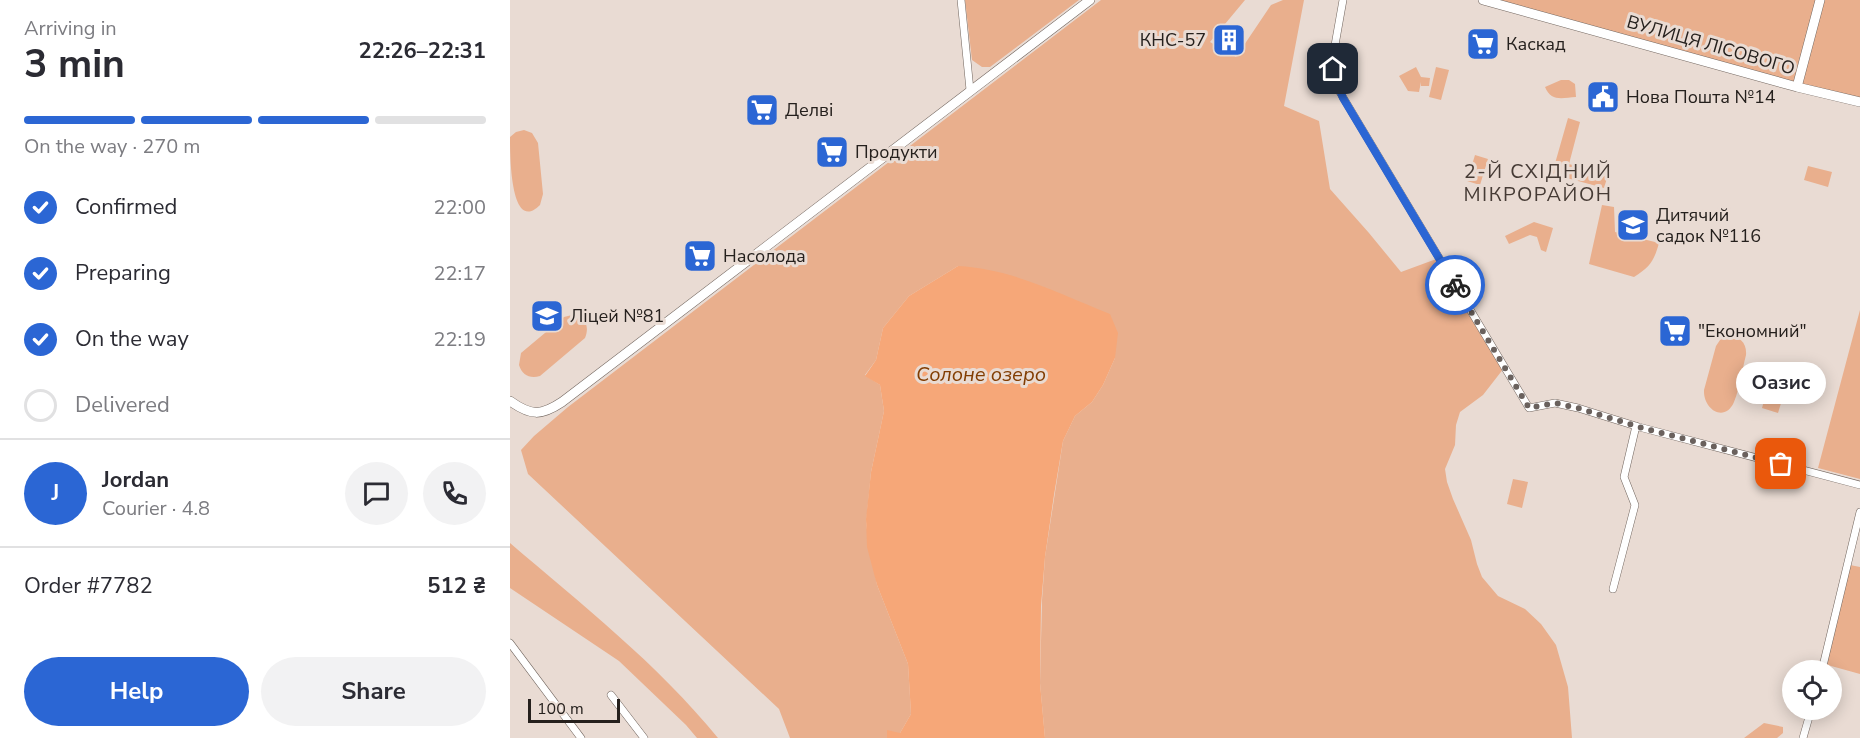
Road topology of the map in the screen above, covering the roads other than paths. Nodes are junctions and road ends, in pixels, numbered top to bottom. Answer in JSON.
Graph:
{"nodes":[{"id":1,"x":961,"y":0,"type":"edge"},
{"id":2,"x":1090,"y":0,"type":"edge"},
{"id":3,"x":1343,"y":0,"type":"edge"},
{"id":4,"x":1483,"y":0,"type":"edge"},
{"id":5,"x":1820,"y":0,"type":"edge"},
{"id":6,"x":1797,"y":87,"type":"junction"},
{"id":7,"x":970,"y":90,"type":"junction"},
{"id":8,"x":1860,"y":102,"type":"edge"},
{"id":9,"x":510,"y":401,"type":"edge"},
{"id":10,"x":1636,"y":426,"type":"junction"},
{"id":11,"x":1860,"y":485,"type":"edge"},
{"id":12,"x":1860,"y":512,"type":"edge"},
{"id":13,"x":1613,"y":589,"type":"dead end"},
{"id":14,"x":510,"y":644,"type":"edge"},
{"id":15,"x":513,"y":653,"type":"edge"},
{"id":16,"x":1824,"y":660,"type":"edge"},
{"id":17,"x":611,"y":695,"type":"dead end"},
{"id":18,"x":1808,"y":720,"type":"edge"},
{"id":19,"x":581,"y":738,"type":"edge"},
{"id":20,"x":644,"y":738,"type":"edge"},
{"id":21,"x":1803,"y":738,"type":"edge"}],
"edges":[{"from":1,"to":7,"type":"street"},
{"from":2,"to":7,"type":"street"},
{"from":3,"to":10,"type":"street"},
{"from":4,"to":6,"type":"street","name":"ВУЛИЦЯ ЛІСОВОГО"},
{"from":5,"to":6,"type":"street"},
{"from":6,"to":8,"type":"street","name":"ВУЛИЦЯ ЛІСОВОГО"},
{"from":7,"to":9,"type":"street"},
{"from":10,"to":11,"type":"street"},
{"from":10,"to":13,"type":"street"},
{"from":12,"to":16,"type":"street"},
{"from":14,"to":15,"type":"street"},
{"from":15,"to":19,"type":"street"},
{"from":17,"to":20,"type":"street"},
{"from":18,"to":21,"type":"street"}]}
